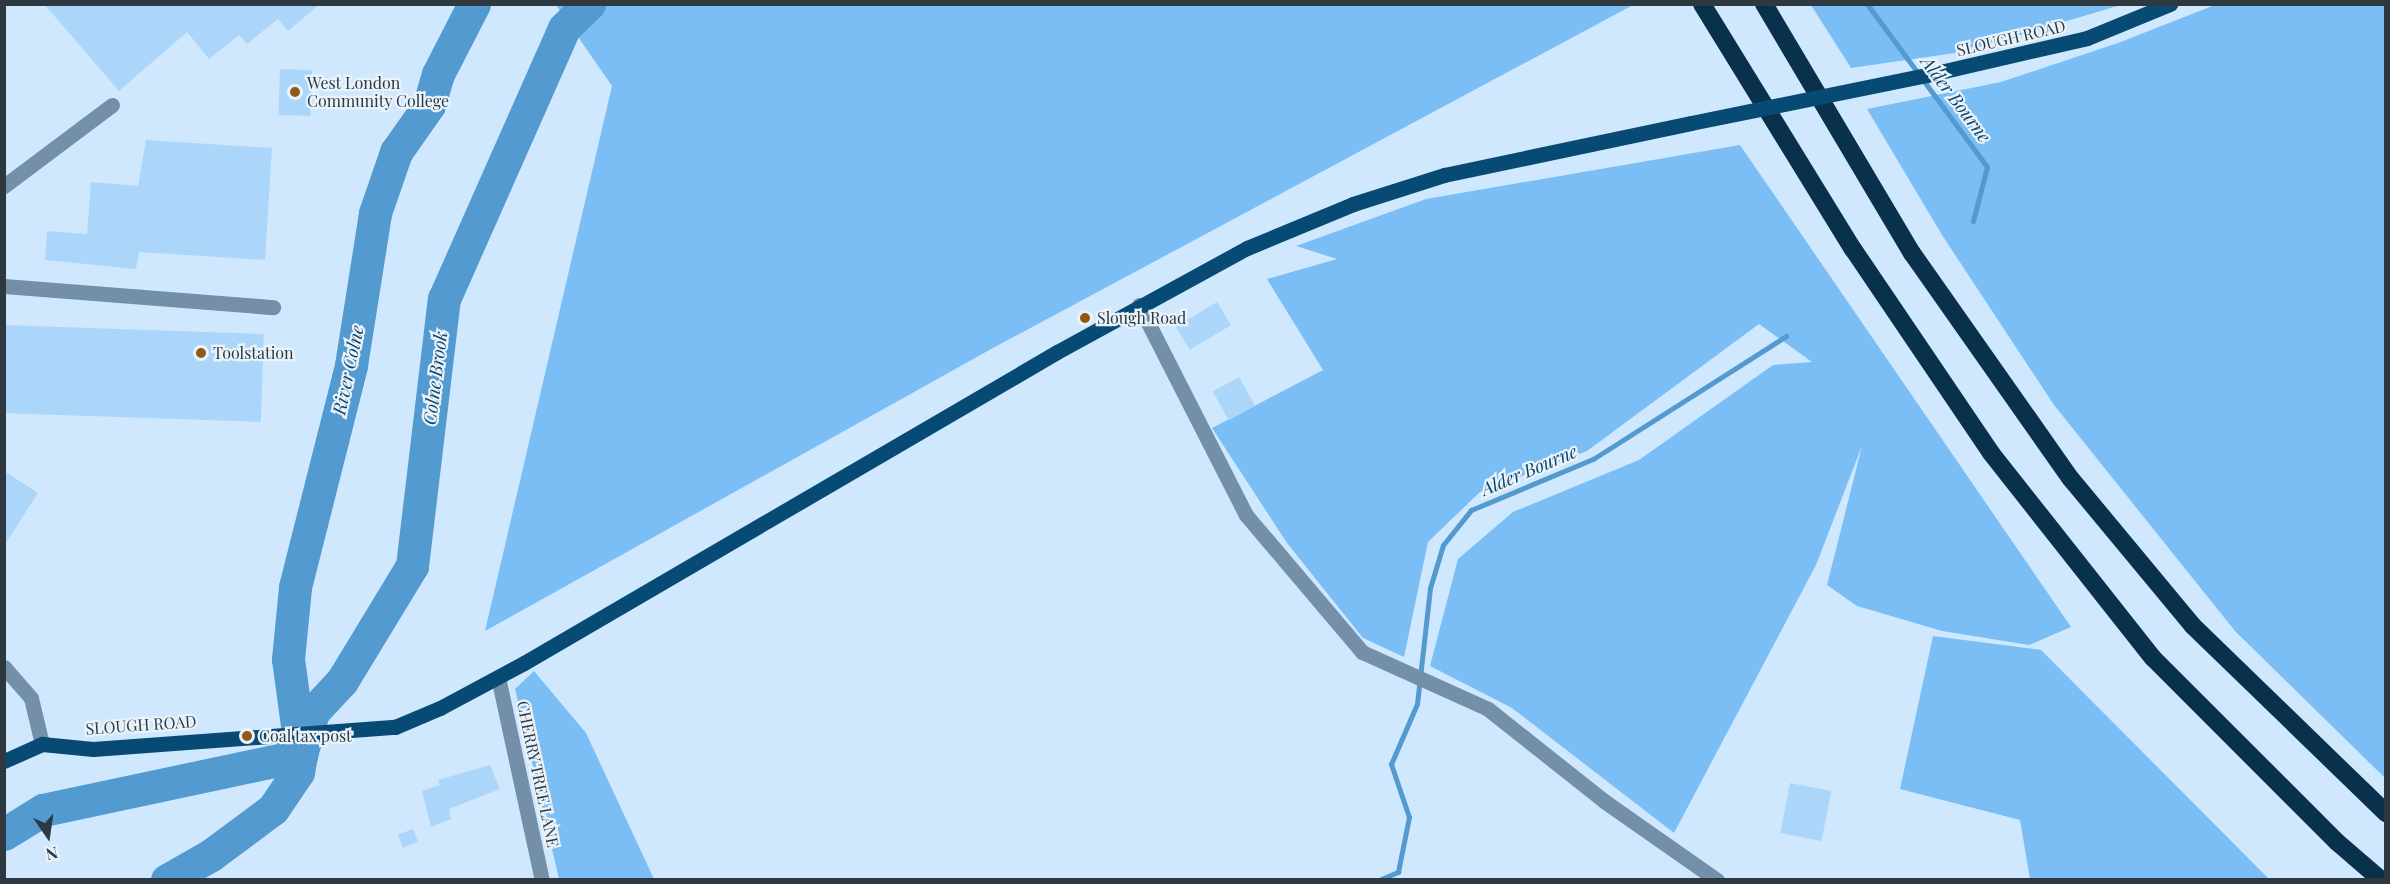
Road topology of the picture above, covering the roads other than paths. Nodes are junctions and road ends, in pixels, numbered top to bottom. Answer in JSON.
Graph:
{"nodes":[{"id":1,"x":1702,"y":4,"type":"edge"},
{"id":2,"x":1764,"y":4,"type":"edge"},
{"id":3,"x":2170,"y":4,"type":"edge"},
{"id":4,"x":112,"y":105,"type":"dead end"},
{"id":5,"x":4,"y":186,"type":"edge"},
{"id":6,"x":4,"y":286,"type":"edge"},
{"id":7,"x":1139,"y":305,"type":"junction"},
{"id":8,"x":273,"y":307,"type":"dead end"},
{"id":9,"x":4,"y":667,"type":"edge"},
{"id":10,"x":498,"y":677,"type":"junction"},
{"id":11,"x":42,"y":744,"type":"junction"},
{"id":12,"x":4,"y":760,"type":"edge"},
{"id":13,"x":2385,"y":813,"type":"edge"},
{"id":14,"x":542,"y":879,"type":"edge"},
{"id":15,"x":1717,"y":879,"type":"edge"},
{"id":16,"x":2381,"y":879,"type":"edge"}],
"edges":[{"from":1,"to":16,"type":"highway"},
{"from":2,"to":13,"type":"highway"},
{"from":3,"to":7,"type":"main road","name":"SLOUGH ROAD","bridge":true},
{"from":4,"to":5,"type":"street"},
{"from":6,"to":8,"type":"street"},
{"from":7,"to":10,"type":"main road","name":"SLOUGH ROAD"},
{"from":7,"to":15,"type":"street"},
{"from":9,"to":11,"type":"street"},
{"from":10,"to":11,"type":"main road","name":"SLOUGH ROAD"},
{"from":10,"to":14,"type":"street","name":"CHERRY TREE LANE"},
{"from":11,"to":12,"type":"main road"}]}
